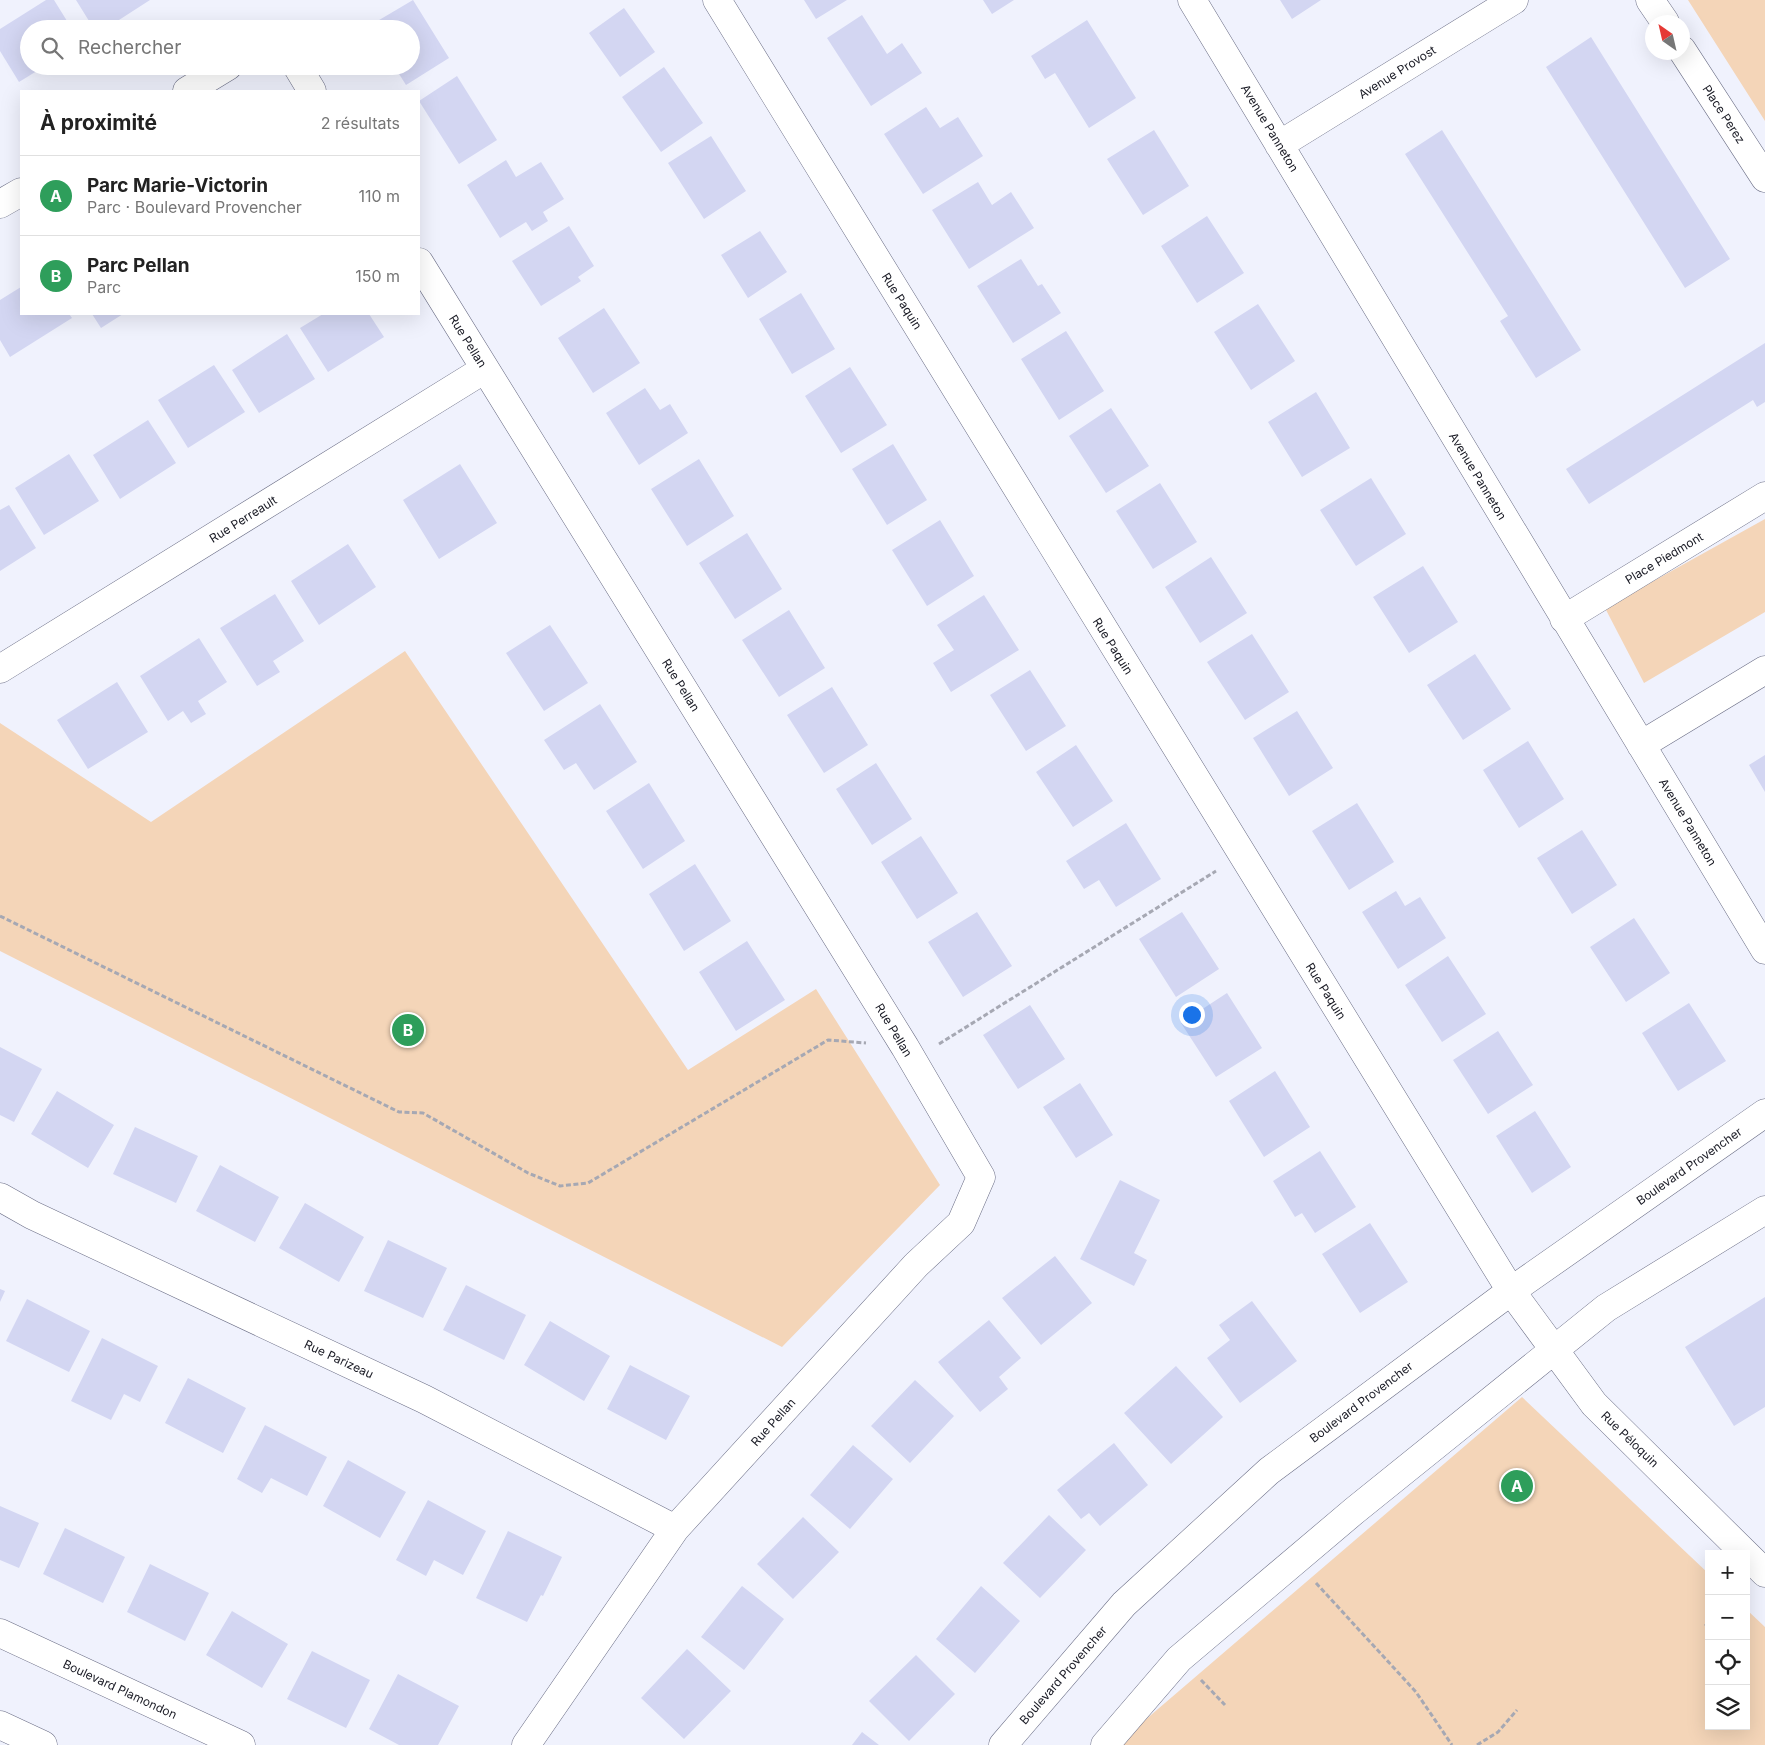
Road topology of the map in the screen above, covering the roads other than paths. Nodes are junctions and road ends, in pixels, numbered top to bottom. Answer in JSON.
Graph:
{"nodes":[{"id":1,"x":717,"y":0,"type":"edge"},
{"id":2,"x":1192,"y":0,"type":"edge"},
{"id":3,"x":1514,"y":0,"type":"edge"},
{"id":4,"x":1650,"y":0,"type":"edge"},
{"id":5,"x":1660,"y":15,"type":"edge"},
{"id":6,"x":1688,"y":60,"type":"edge"},
{"id":7,"x":213,"y":75,"type":"edge"},
{"id":8,"x":302,"y":75,"type":"edge"},
{"id":9,"x":188,"y":90,"type":"edge"},
{"id":10,"x":311,"y":90,"type":"edge"},
{"id":11,"x":1279,"y":145,"type":"junction"},
{"id":12,"x":1765,"y":178,"type":"edge"},
{"id":13,"x":20,"y":193,"type":"edge"},
{"id":14,"x":0,"y":204,"type":"edge"},
{"id":15,"x":420,"y":264,"type":"edge"},
{"id":16,"x":486,"y":369,"type":"junction"},
{"id":17,"x":1765,"y":496,"type":"edge"},
{"id":18,"x":1564,"y":619,"type":"junction"},
{"id":19,"x":0,"y":669,"type":"edge"},
{"id":20,"x":1765,"y":670,"type":"edge"},
{"id":21,"x":1641,"y":745,"type":"junction"},
{"id":22,"x":1765,"y":950,"type":"edge"},
{"id":23,"x":1765,"y":1113,"type":"edge"},
{"id":24,"x":0,"y":1197,"type":"edge"},
{"id":25,"x":1765,"y":1210,"type":"edge"},
{"id":26,"x":1511,"y":1291,"type":"junction"},
{"id":27,"x":1554,"y":1350,"type":"junction"},
{"id":28,"x":675,"y":1529,"type":"junction"},
{"id":29,"x":1765,"y":1573,"type":"edge"},
{"id":30,"x":0,"y":1634,"type":"edge"},
{"id":31,"x":0,"y":1725,"type":"edge"},
{"id":32,"x":43,"y":1745,"type":"edge"},
{"id":33,"x":241,"y":1745,"type":"edge"},
{"id":34,"x":526,"y":1745,"type":"edge"},
{"id":35,"x":1003,"y":1745,"type":"edge"},
{"id":36,"x":1105,"y":1745,"type":"edge"}],
"edges":[{"from":1,"to":26,"type":"street","name":"Rue Paquin"},
{"from":2,"to":11,"type":"street","name":"Avenue Panneton"},
{"from":3,"to":11,"type":"street","name":"Avenue Provost"},
{"from":4,"to":5,"type":"street"},
{"from":6,"to":12,"type":"street","name":"Place Perez"},
{"from":7,"to":9,"type":"street"},
{"from":8,"to":10,"type":"street"},
{"from":11,"to":18,"type":"street","name":"Avenue Panneton"},
{"from":13,"to":14,"type":"street"},
{"from":15,"to":16,"type":"street","name":"Rue Pellan"},
{"from":16,"to":19,"type":"street","name":"Rue Perreault"},
{"from":16,"to":28,"type":"street","name":"Rue Pellan"},
{"from":17,"to":18,"type":"street","name":"Place Piedmont"},
{"from":18,"to":21,"type":"street","name":"Avenue Panneton"},
{"from":20,"to":21,"type":"street"},
{"from":21,"to":22,"type":"street","name":"Avenue Panneton"},
{"from":23,"to":26,"type":"street","name":"Boulevard Provencher"},
{"from":24,"to":28,"type":"street","name":"Rue Parizeau"},
{"from":25,"to":27,"type":"street"},
{"from":26,"to":27,"type":"street","name":"Rue Péloquin"},
{"from":26,"to":35,"type":"street","name":"Boulevard Provencher"},
{"from":27,"to":29,"type":"street","name":"Rue Péloquin"},
{"from":27,"to":36,"type":"street"},
{"from":28,"to":34,"type":"street","name":"Rue Pellan"},
{"from":30,"to":33,"type":"street","name":"Boulevard Plamondon"},
{"from":31,"to":32,"type":"street"}]}
